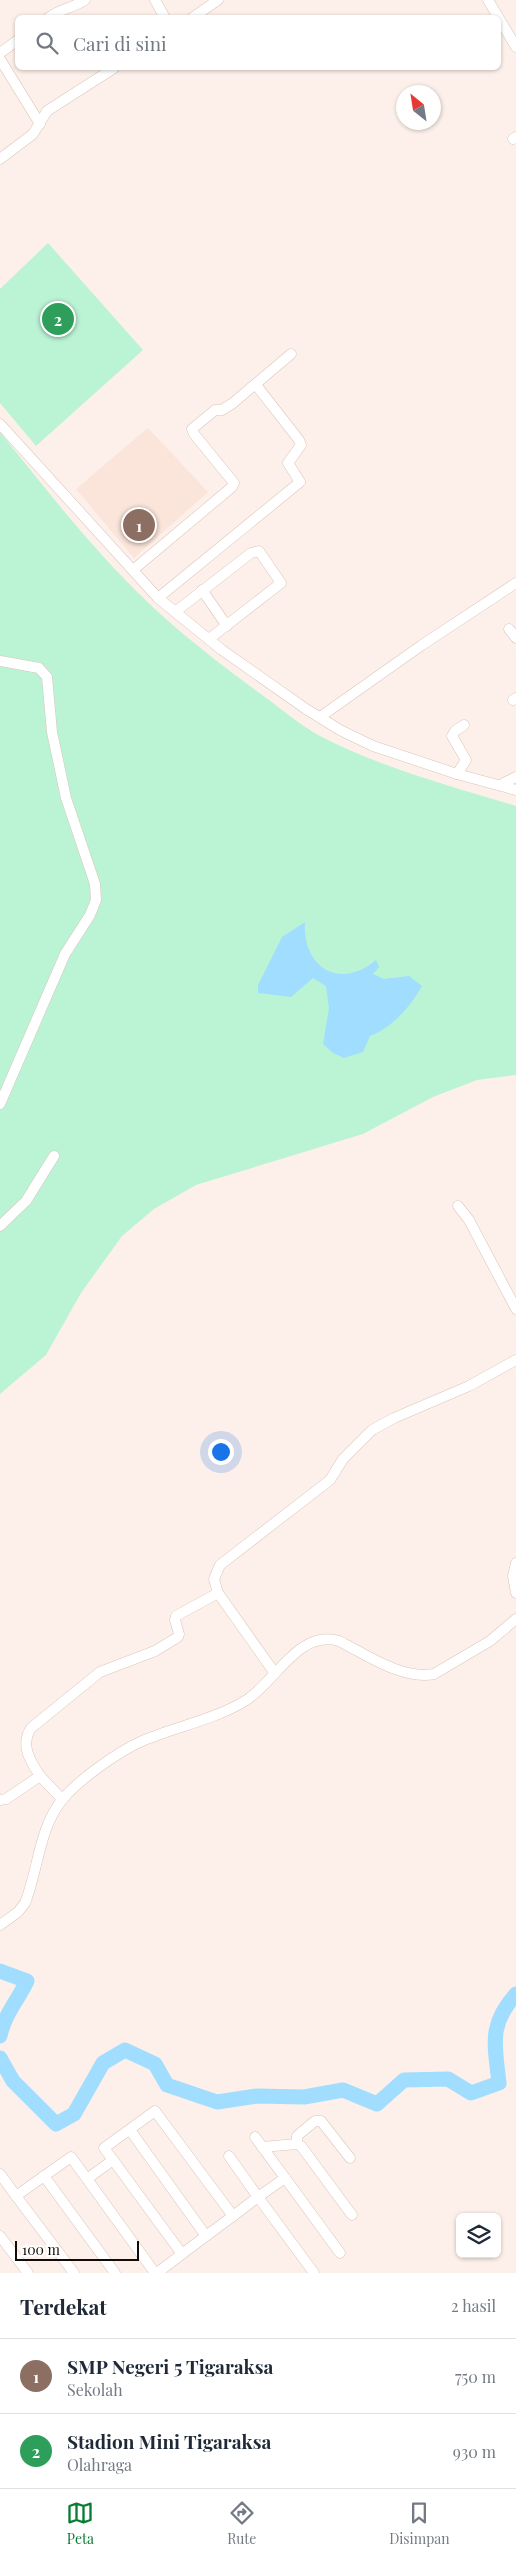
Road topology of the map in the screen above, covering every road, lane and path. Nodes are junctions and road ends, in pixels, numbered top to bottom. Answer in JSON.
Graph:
{"nodes":[{"id":1,"x":85,"y":0,"type":"edge"},
{"id":2,"x":155,"y":0,"type":"edge"},
{"id":3,"x":218,"y":0,"type":"edge"},
{"id":4,"x":488,"y":0,"type":"edge"},
{"id":5,"x":52,"y":15,"type":"edge"},
{"id":6,"x":164,"y":15,"type":"edge"},
{"id":7,"x":196,"y":15,"type":"edge"},
{"id":8,"x":497,"y":15,"type":"edge"},
{"id":9,"x":501,"y":22,"type":"edge"},
{"id":10,"x":15,"y":42,"type":"edge"},
{"id":11,"x":516,"y":47,"type":"edge"},
{"id":12,"x":0,"y":53,"type":"edge"},
{"id":13,"x":0,"y":59,"type":"edge"},
{"id":14,"x":111,"y":70,"type":"edge"},
{"id":15,"x":40,"y":124,"type":"junction"},
{"id":16,"x":0,"y":159,"type":"edge"},
{"id":17,"x":291,"y":354,"type":"dead end"},
{"id":18,"x":256,"y":386,"type":"junction"},
{"id":19,"x":0,"y":424,"type":"edge"},
{"id":20,"x":133,"y":570,"type":"junction"},
{"id":21,"x":516,"y":583,"type":"edge"},
{"id":22,"x":202,"y":590,"type":"junction"},
{"id":23,"x":158,"y":598,"type":"junction"},
{"id":24,"x":175,"y":612,"type":"junction"},
{"id":25,"x":227,"y":626,"type":"junction"},
{"id":26,"x":510,"y":629,"type":"dead end"},
{"id":27,"x":516,"y":638,"type":"edge"},
{"id":28,"x":209,"y":639,"type":"junction"},
{"id":29,"x":0,"y":661,"type":"edge"},
{"id":30,"x":320,"y":718,"type":"junction"},
{"id":31,"x":464,"y":725,"type":"dead end"},
{"id":32,"x":457,"y":774,"type":"junction"},
{"id":33,"x":516,"y":777,"type":"edge"},
{"id":34,"x":500,"y":785,"type":"junction"},
{"id":35,"x":516,"y":790,"type":"edge"},
{"id":36,"x":0,"y":1104,"type":"edge"},
{"id":37,"x":54,"y":1156,"type":"dead end"},
{"id":38,"x":458,"y":1206,"type":"dead end"},
{"id":39,"x":0,"y":1226,"type":"edge"},
{"id":40,"x":516,"y":1308,"type":"edge"},
{"id":41,"x":516,"y":1360,"type":"edge"},
{"id":42,"x":516,"y":1563,"type":"edge"},
{"id":43,"x":218,"y":1593,"type":"junction"},
{"id":44,"x":516,"y":1593,"type":"edge"},
{"id":45,"x":516,"y":1619,"type":"edge"},
{"id":46,"x":274,"y":1672,"type":"junction"},
{"id":47,"x":40,"y":1776,"type":"junction"},
{"id":48,"x":62,"y":1799,"type":"junction"},
{"id":49,"x":0,"y":1800,"type":"edge"},
{"id":50,"x":0,"y":1925,"type":"edge"},
{"id":51,"x":130,"y":2130,"type":"junction"},
{"id":52,"x":255,"y":2137,"type":"dead end"},
{"id":53,"x":297,"y":2144,"type":"junction"},
{"id":54,"x":262,"y":2147,"type":"junction"},
{"id":55,"x":229,"y":2156,"type":"dead end"},
{"id":56,"x":350,"y":2158,"type":"dead end"},
{"id":57,"x":113,"y":2160,"type":"junction"},
{"id":58,"x":0,"y":2174,"type":"edge"},
{"id":59,"x":44,"y":2176,"type":"junction"},
{"id":60,"x":285,"y":2178,"type":"junction"},
{"id":61,"x":87,"y":2179,"type":"junction"},
{"id":62,"x":16,"y":2196,"type":"junction"},
{"id":63,"x":258,"y":2197,"type":"junction"},
{"id":64,"x":352,"y":2215,"type":"dead end"},
{"id":65,"x":233,"y":2216,"type":"junction"},
{"id":66,"x":0,"y":2236,"type":"edge"},
{"id":67,"x":206,"y":2236,"type":"junction"},
{"id":68,"x":340,"y":2253,"type":"dead end"},
{"id":69,"x":182,"y":2254,"type":"junction"},
{"id":70,"x":28,"y":2273,"type":"edge"},
{"id":71,"x":74,"y":2273,"type":"edge"},
{"id":72,"x":115,"y":2273,"type":"edge"},
{"id":73,"x":156,"y":2273,"type":"edge"},
{"id":74,"x":314,"y":2273,"type":"edge"}],
"edges":[{"from":1,"to":5,"type":"street"},
{"from":2,"to":6,"type":"street"},
{"from":3,"to":7,"type":"street"},
{"from":4,"to":8,"type":"street"},
{"from":9,"to":11,"type":"street"},
{"from":10,"to":12,"type":"street"},
{"from":13,"to":15,"type":"street"},
{"from":14,"to":15,"type":"street"},
{"from":15,"to":16,"type":"street"},
{"from":17,"to":18,"type":"street"},
{"from":18,"to":20,"type":"street"},
{"from":18,"to":23,"type":"street"},
{"from":19,"to":20,"type":"street"},
{"from":20,"to":23,"type":"street"},
{"from":21,"to":30,"type":"street"},
{"from":22,"to":24,"type":"street"},
{"from":22,"to":25,"type":"street"},
{"from":22,"to":25,"type":"street"},
{"from":23,"to":24,"type":"street"},
{"from":24,"to":28,"type":"street"},
{"from":25,"to":28,"type":"street"},
{"from":26,"to":27,"type":"street"},
{"from":28,"to":30,"type":"street"},
{"from":29,"to":36,"type":"street"},
{"from":30,"to":32,"type":"street"},
{"from":31,"to":32,"type":"street"},
{"from":32,"to":34,"type":"street"},
{"from":33,"to":34,"type":"street"},
{"from":34,"to":35,"type":"street"},
{"from":37,"to":39,"type":"street"},
{"from":38,"to":40,"type":"street"},
{"from":41,"to":43,"type":"street"},
{"from":42,"to":44,"type":"street"},
{"from":43,"to":46,"type":"street"},
{"from":43,"to":47,"type":"street"},
{"from":45,"to":46,"type":"street"},
{"from":46,"to":48,"type":"street"},
{"from":47,"to":48,"type":"street"},
{"from":47,"to":49,"type":"street"},
{"from":48,"to":50,"type":"street"},
{"from":51,"to":57,"type":"street"},
{"from":51,"to":65,"type":"street"},
{"from":51,"to":67,"type":"street"},
{"from":52,"to":54,"type":"street"},
{"from":53,"to":54,"type":"street"},
{"from":53,"to":56,"type":"street"},
{"from":53,"to":64,"type":"street"},
{"from":54,"to":60,"type":"street"},
{"from":55,"to":63,"type":"street"},
{"from":57,"to":61,"type":"street"},
{"from":57,"to":69,"type":"street"},
{"from":58,"to":62,"type":"street"},
{"from":59,"to":61,"type":"street"},
{"from":59,"to":62,"type":"street"},
{"from":59,"to":72,"type":"street"},
{"from":60,"to":63,"type":"street"},
{"from":60,"to":68,"type":"street"},
{"from":61,"to":73,"type":"street"},
{"from":62,"to":71,"type":"street"},
{"from":63,"to":65,"type":"street"},
{"from":63,"to":74,"type":"street"},
{"from":65,"to":67,"type":"street"},
{"from":66,"to":70,"type":"street"},
{"from":67,"to":69,"type":"street"},
{"from":69,"to":73,"type":"street"}]}
